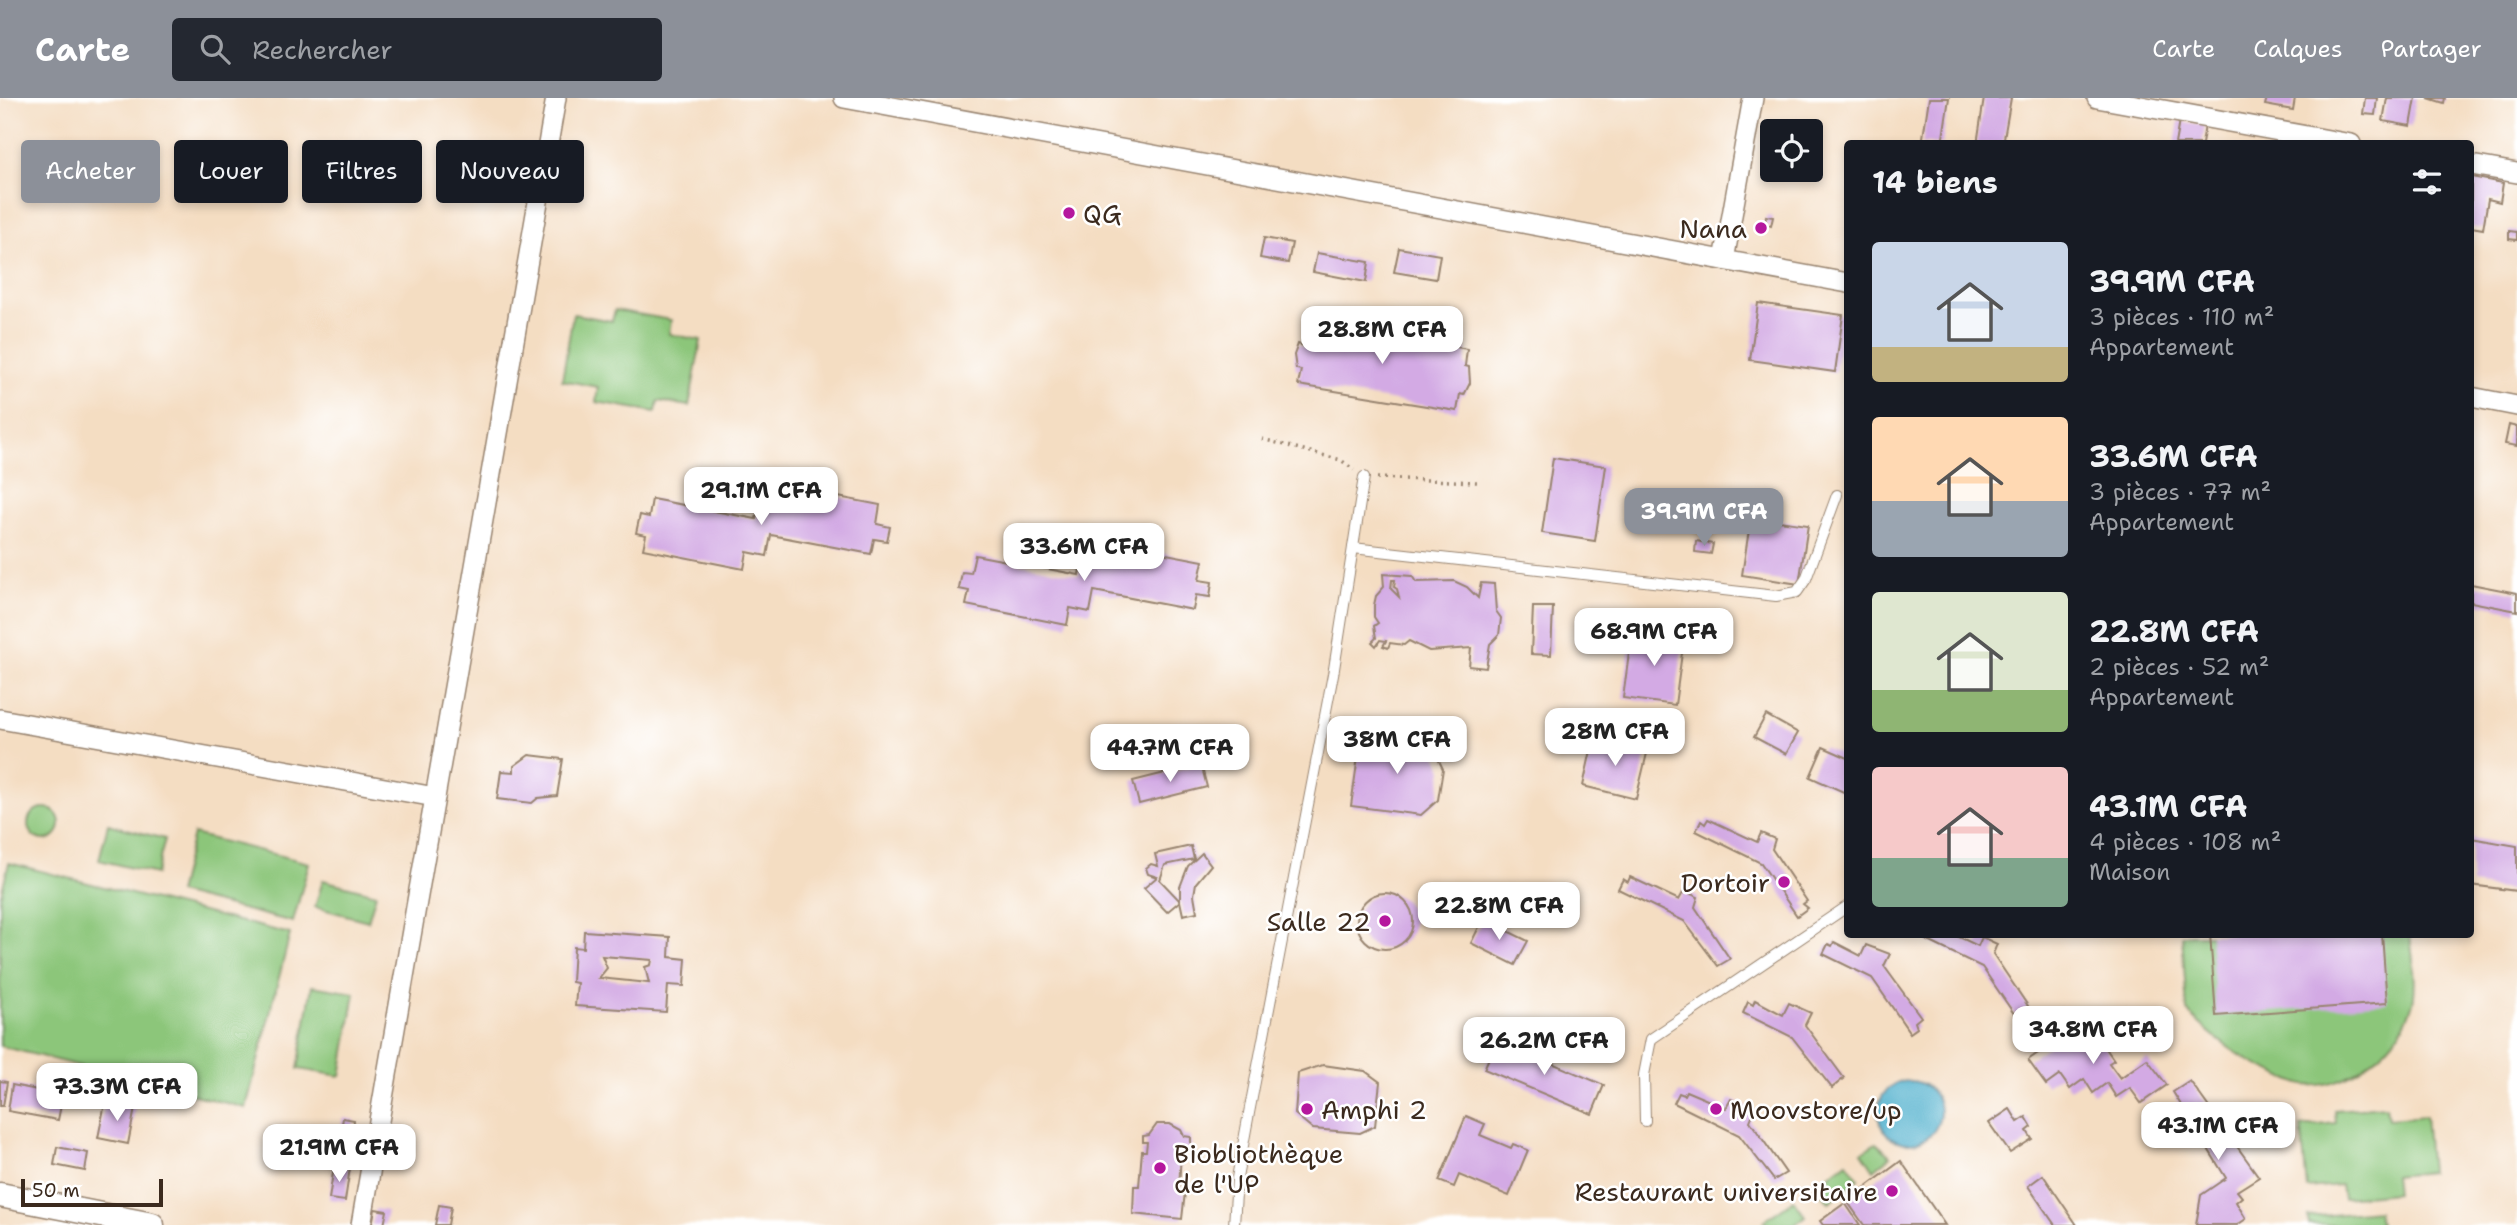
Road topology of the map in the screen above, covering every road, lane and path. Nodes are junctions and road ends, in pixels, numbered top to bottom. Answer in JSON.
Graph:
{"nodes":[{"id":1,"x":556,"y":98,"type":"edge"},
{"id":2,"x":844,"y":98,"type":"edge"},
{"id":3,"x":1754,"y":98,"type":"edge"},
{"id":4,"x":2096,"y":98,"type":"edge"},
{"id":5,"x":2329,"y":140,"type":"edge"},
{"id":6,"x":2474,"y":166,"type":"edge"},
{"id":7,"x":2517,"y":173,"type":"edge"},
{"id":8,"x":1724,"y":260,"type":"junction"},
{"id":9,"x":1844,"y":281,"type":"edge"},
{"id":10,"x":2474,"y":398,"type":"edge"},
{"id":11,"x":2517,"y":406,"type":"edge"},
{"id":12,"x":1364,"y":477,"type":"dead end"},
{"id":13,"x":1837,"y":495,"type":"dead end"},
{"id":14,"x":1353,"y":548,"type":"junction"},
{"id":15,"x":0,"y":719,"type":"edge"},
{"id":16,"x":435,"y":797,"type":"junction"},
{"id":17,"x":1844,"y":909,"type":"edge"},
{"id":18,"x":1645,"y":1121,"type":"dead end"},
{"id":19,"x":0,"y":1195,"type":"edge"},
{"id":20,"x":152,"y":1225,"type":"edge"},
{"id":21,"x":360,"y":1225,"type":"edge"},
{"id":22,"x":1234,"y":1225,"type":"edge"}],
"edges":[{"from":1,"to":16,"type":"street"},
{"from":2,"to":8,"type":"street"},
{"from":3,"to":8,"type":"street"},
{"from":4,"to":5,"type":"street"},
{"from":6,"to":7,"type":"street"},
{"from":8,"to":9,"type":"street"},
{"from":10,"to":11,"type":"street"},
{"from":12,"to":14,"type":"lane"},
{"from":13,"to":14,"type":"lane"},
{"from":14,"to":22,"type":"lane"},
{"from":15,"to":16,"type":"street"},
{"from":16,"to":21,"type":"street"},
{"from":17,"to":18,"type":"lane"},
{"from":19,"to":20,"type":"street"}]}
